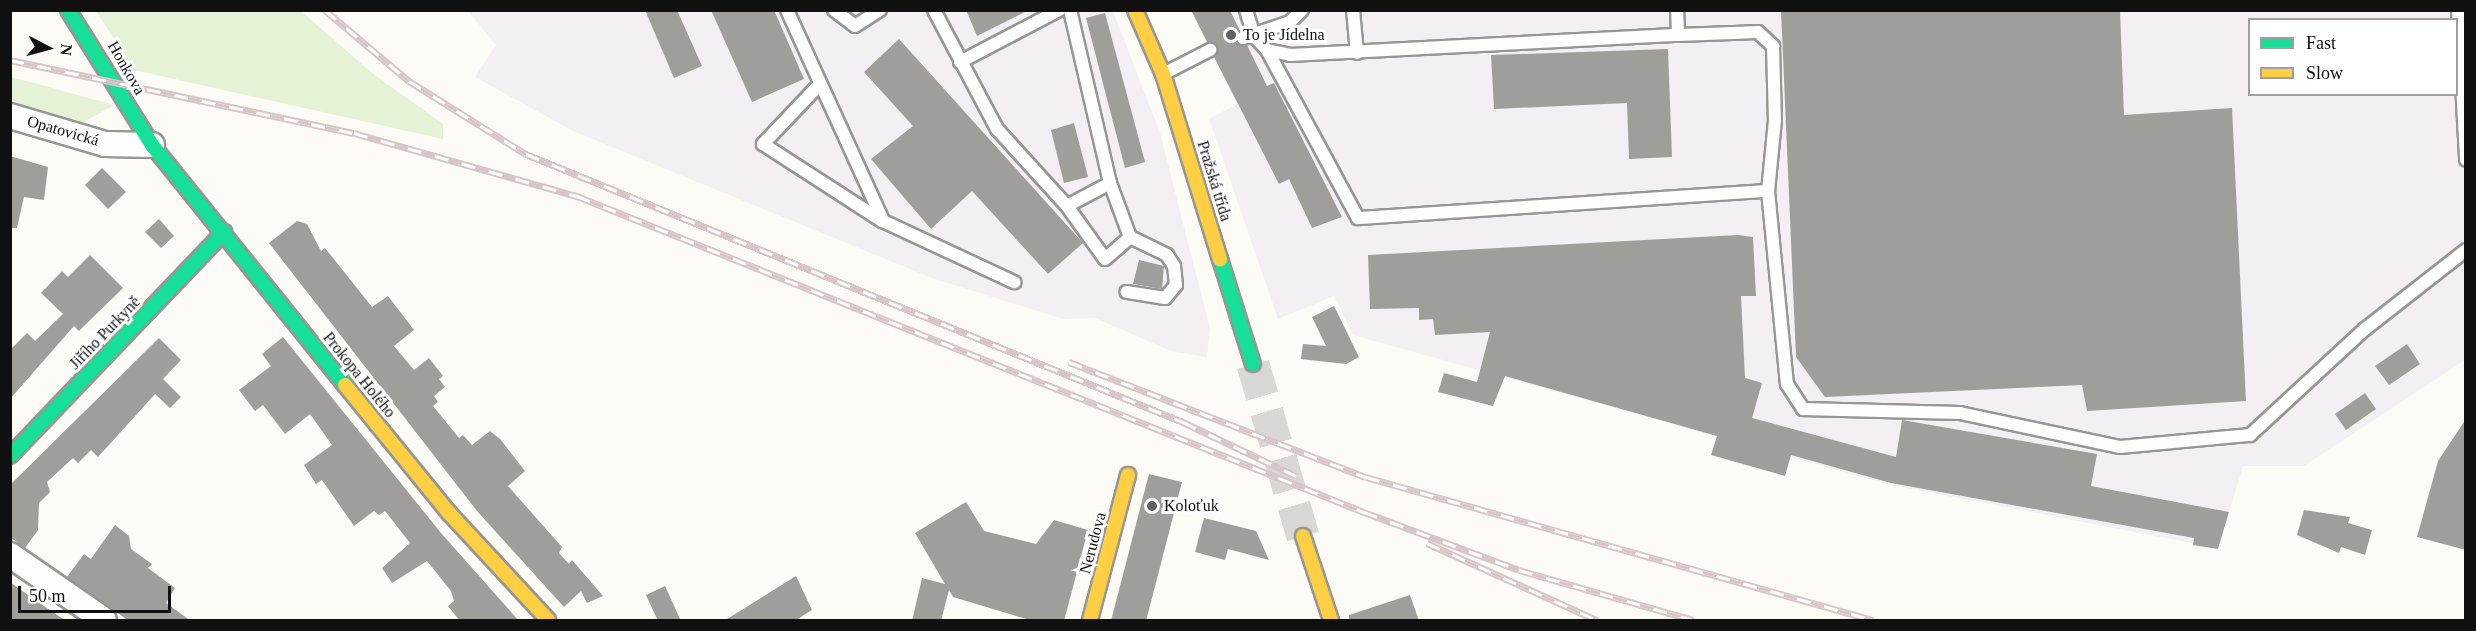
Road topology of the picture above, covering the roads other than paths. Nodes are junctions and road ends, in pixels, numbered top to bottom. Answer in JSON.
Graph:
{"nodes":[{"id":1,"x":68,"y":10,"type":"edge"},
{"id":2,"x":787,"y":10,"type":"edge"},
{"id":3,"x":834,"y":10,"type":"edge"},
{"id":4,"x":880,"y":10,"type":"edge"},
{"id":5,"x":934,"y":10,"type":"edge"},
{"id":6,"x":1059,"y":10,"type":"edge"},
{"id":7,"x":1070,"y":10,"type":"edge"},
{"id":8,"x":1135,"y":10,"type":"edge"},
{"id":9,"x":1246,"y":10,"type":"edge"},
{"id":10,"x":1302,"y":10,"type":"edge"},
{"id":11,"x":1353,"y":10,"type":"edge"},
{"id":12,"x":1677,"y":10,"type":"edge"},
{"id":13,"x":2458,"y":10,"type":"edge"},
{"id":14,"x":1678,"y":35,"type":"junction"},
{"id":15,"x":1249,"y":37,"type":"junction"},
{"id":16,"x":1210,"y":50,"type":"dead end"},
{"id":17,"x":1267,"y":50,"type":"junction"},
{"id":18,"x":1357,"y":53,"type":"junction"},
{"id":19,"x":960,"y":62,"type":"junction"},
{"id":20,"x":1164,"y":74,"type":"junction"},
{"id":21,"x":818,"y":86,"type":"junction"},
{"id":22,"x":10,"y":116,"type":"edge"},
{"id":23,"x":152,"y":145,"type":"junction"},
{"id":24,"x":2466,"y":160,"type":"edge"},
{"id":25,"x":1110,"y":183,"type":"junction"},
{"id":26,"x":1768,"y":191,"type":"junction"},
{"id":27,"x":1067,"y":206,"type":"junction"},
{"id":28,"x":883,"y":221,"type":"junction"},
{"id":29,"x":224,"y":232,"type":"junction"},
{"id":30,"x":1130,"y":237,"type":"junction"},
{"id":31,"x":2466,"y":250,"type":"edge"},
{"id":32,"x":1014,"y":282,"type":"dead end"},
{"id":33,"x":1126,"y":292,"type":"dead end"},
{"id":34,"x":1253,"y":364,"type":"tunnel mouth"},
{"id":35,"x":10,"y":456,"type":"edge"},
{"id":36,"x":1128,"y":475,"type":"dead end"},
{"id":37,"x":1303,"y":536,"type":"tunnel mouth"},
{"id":38,"x":10,"y":555,"type":"edge"},
{"id":39,"x":104,"y":621,"type":"edge"},
{"id":40,"x":548,"y":621,"type":"edge"},
{"id":41,"x":1089,"y":621,"type":"edge"},
{"id":42,"x":1331,"y":621,"type":"edge"}],
"edges":[{"from":1,"to":23,"type":"street","name":"Honkova"},
{"from":2,"to":21,"type":"lane"},
{"from":3,"to":4,"type":"lane"},
{"from":5,"to":19,"type":"lane"},
{"from":6,"to":19,"type":"lane"},
{"from":7,"to":25,"type":"lane"},
{"from":8,"to":20,"type":"street","name":"Pražská třída"},
{"from":9,"to":15,"type":"lane"},
{"from":10,"to":15,"type":"lane"},
{"from":11,"to":18,"type":"lane"},
{"from":12,"to":14,"type":"lane"},
{"from":13,"to":24,"type":"lane"},
{"from":14,"to":18,"type":"lane"},
{"from":14,"to":26,"type":"lane"},
{"from":15,"to":17,"type":"lane"},
{"from":16,"to":20,"type":"lane"},
{"from":17,"to":18,"type":"lane"},
{"from":17,"to":26,"type":"lane"},
{"from":19,"to":27,"type":"lane"},
{"from":20,"to":34,"type":"street","name":"Pražská třída"},
{"from":21,"to":28,"type":"lane"},
{"from":21,"to":28,"type":"lane"},
{"from":22,"to":23,"type":"street","name":"Opatovická"},
{"from":23,"to":29,"type":"street","name":"Prokopa Holého"},
{"from":25,"to":27,"type":"lane"},
{"from":25,"to":30,"type":"lane"},
{"from":26,"to":31,"type":"lane"},
{"from":27,"to":30,"type":"lane"},
{"from":28,"to":32,"type":"lane"},
{"from":29,"to":35,"type":"street","name":"Jiřího Purkyně"},
{"from":29,"to":40,"type":"street","name":"Prokopa Holého"},
{"from":30,"to":33,"type":"lane"},
{"from":36,"to":41,"type":"street","name":"Nerudova"},
{"from":37,"to":42,"type":"street"},
{"from":38,"to":39,"type":"street"}]}
